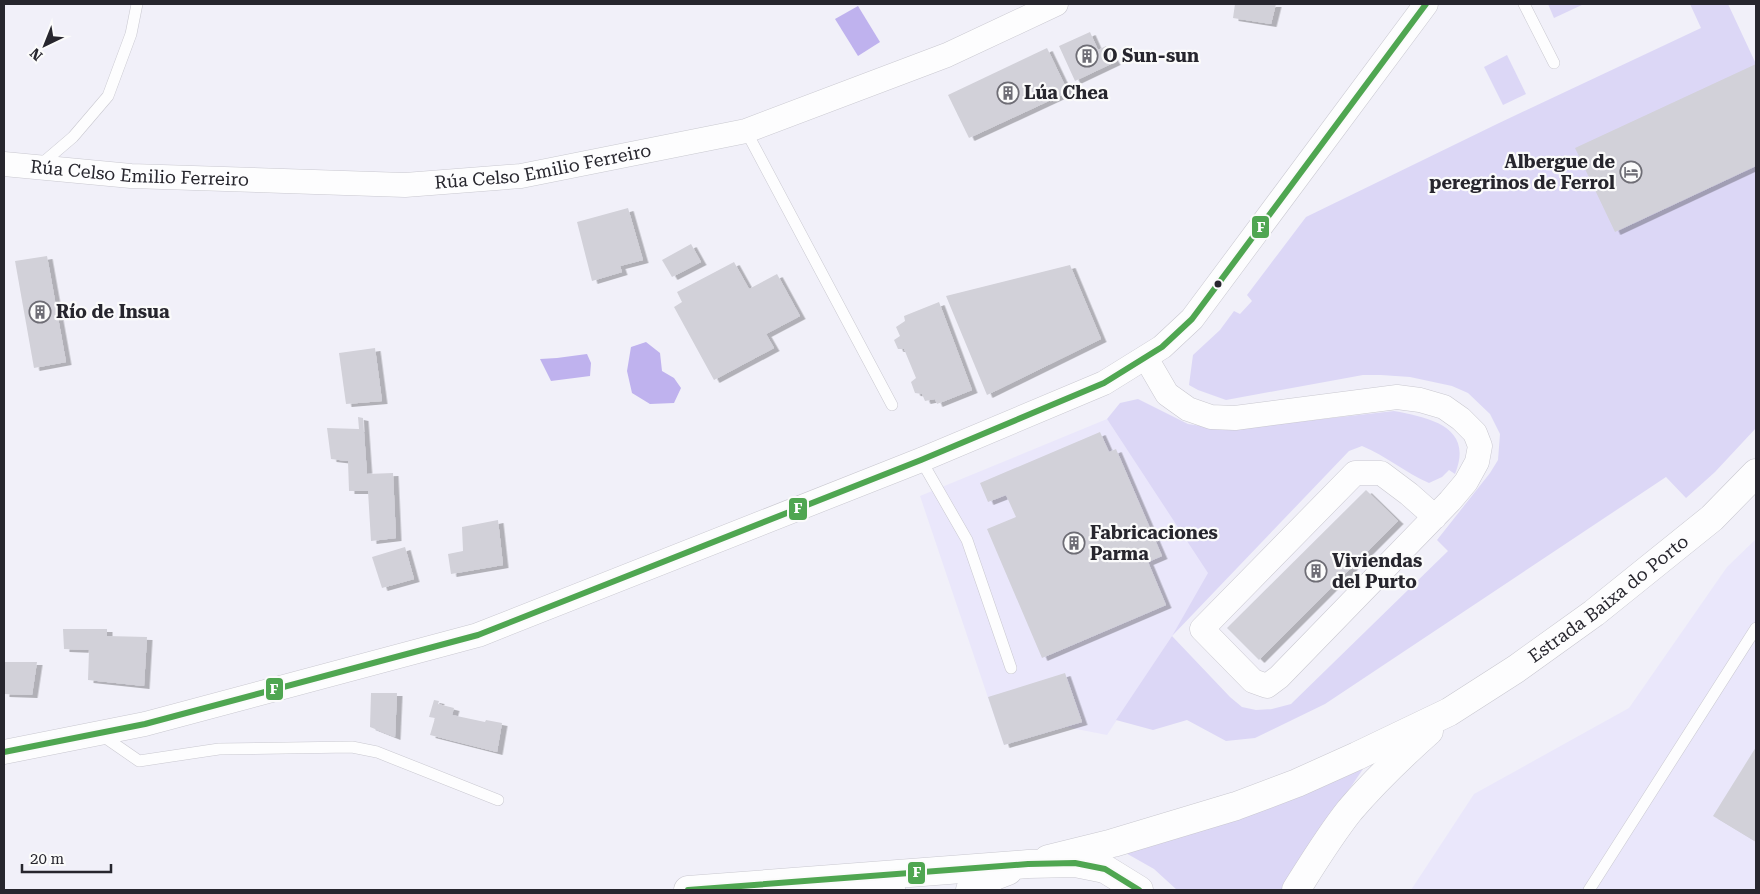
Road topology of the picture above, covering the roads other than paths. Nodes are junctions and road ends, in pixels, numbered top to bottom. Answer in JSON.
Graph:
{"nodes":[{"id":1,"x":137,"y":4,"type":"edge"},
{"id":2,"x":1056,"y":4,"type":"edge"},
{"id":3,"x":1426,"y":4,"type":"edge"},
{"id":4,"x":1524,"y":4,"type":"edge"},
{"id":5,"x":1554,"y":63,"type":"dead end"},
{"id":6,"x":746,"y":131,"type":"junction"},
{"id":7,"x":4,"y":164,"type":"edge"},
{"id":8,"x":38,"y":167,"type":"junction"},
{"id":9,"x":1146,"y":358,"type":"junction"},
{"id":10,"x":892,"y":405,"type":"dead end"},
{"id":11,"x":921,"y":460,"type":"junction"},
{"id":12,"x":1756,"y":474,"type":"edge"},
{"id":13,"x":1435,"y":517,"type":"junction"},
{"id":14,"x":1756,"y":628,"type":"edge"},
{"id":15,"x":1011,"y":668,"type":"dead end"},
{"id":16,"x":1449,"y":712,"type":"junction"},
{"id":17,"x":99,"y":733,"type":"junction"},
{"id":18,"x":4,"y":752,"type":"edge"},
{"id":19,"x":498,"y":800,"type":"dead end"},
{"id":20,"x":1028,"y":864,"type":"junction"},
{"id":21,"x":832,"y":879,"type":"junction"},
{"id":22,"x":688,"y":890,"type":"edge"},
{"id":23,"x":900,"y":890,"type":"edge"},
{"id":24,"x":970,"y":890,"type":"edge"},
{"id":25,"x":1139,"y":890,"type":"edge"},
{"id":26,"x":1296,"y":890,"type":"edge"},
{"id":27,"x":1589,"y":890,"type":"edge"}],
"edges":[{"from":1,"to":8,"type":"lane"},
{"from":2,"to":6,"type":"street","name":"Rúa Celso Emilio Ferreiro"},
{"from":3,"to":9,"type":"street"},
{"from":4,"to":5,"type":"lane"},
{"from":6,"to":8,"type":"street","name":"Rúa Celso Emilio Ferreiro"},
{"from":6,"to":10,"type":"lane"},
{"from":7,"to":8,"type":"street","name":"Rúa Celso Emilio Ferreiro"},
{"from":9,"to":11,"type":"street"},
{"from":9,"to":13,"type":"street"},
{"from":11,"to":15,"type":"lane"},
{"from":11,"to":17,"type":"street"},
{"from":12,"to":16,"type":"main road","name":"Estrada Baixa do Porto"},
{"from":13,"to":13,"type":"street"},
{"from":14,"to":27,"type":"lane"},
{"from":16,"to":20,"type":"main road"},
{"from":16,"to":26,"type":"main road"},
{"from":17,"to":18,"type":"street"},
{"from":17,"to":19,"type":"lane"},
{"from":20,"to":21,"type":"main road"},
{"from":20,"to":24,"type":"main road"},
{"from":20,"to":25,"type":"main road"},
{"from":21,"to":22,"type":"main road"},
{"from":21,"to":23,"type":"lane"}]}
